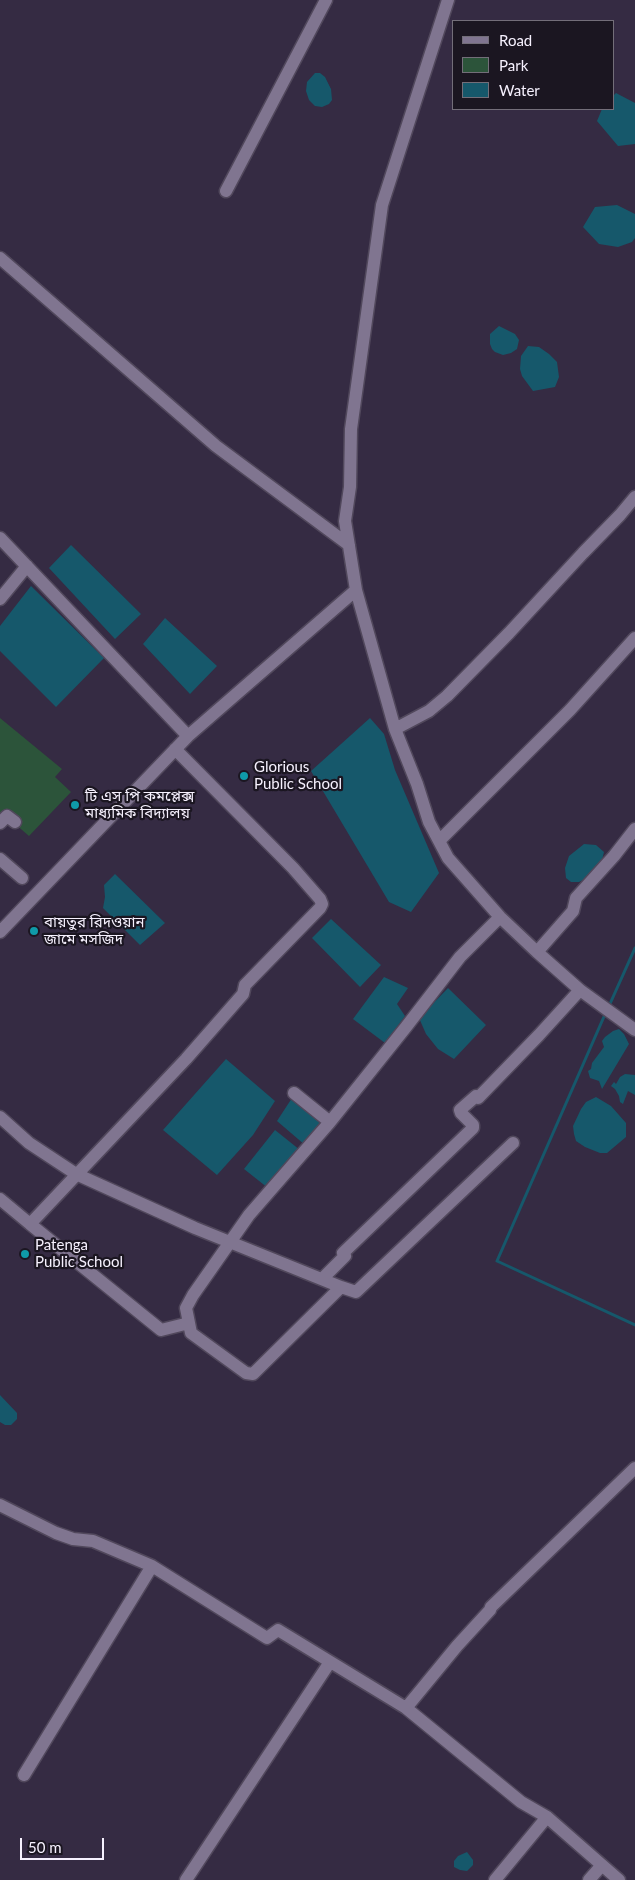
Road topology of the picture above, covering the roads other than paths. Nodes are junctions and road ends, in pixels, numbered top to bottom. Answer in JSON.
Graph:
{"nodes":[{"id":1,"x":326,"y":0,"type":"edge"},
{"id":2,"x":448,"y":0,"type":"edge"},
{"id":3,"x":226,"y":191,"type":"dead end"},
{"id":4,"x":0,"y":258,"type":"edge"},
{"id":5,"x":635,"y":497,"type":"edge"},
{"id":6,"x":0,"y":538,"type":"edge"},
{"id":7,"x":349,"y":546,"type":"junction"},
{"id":8,"x":27,"y":566,"type":"junction"},
{"id":9,"x":356,"y":590,"type":"junction"},
{"id":10,"x":0,"y":599,"type":"edge"},
{"id":11,"x":635,"y":638,"type":"edge"},
{"id":12,"x":395,"y":729,"type":"junction"},
{"id":13,"x":188,"y":736,"type":"junction"},
{"id":14,"x":175,"y":749,"type":"junction"},
{"id":15,"x":15,"y":822,"type":"dead end"},
{"id":16,"x":0,"y":823,"type":"edge"},
{"id":17,"x":635,"y":829,"type":"edge"},
{"id":18,"x":439,"y":841,"type":"junction"},
{"id":19,"x":0,"y":859,"type":"edge"},
{"id":20,"x":22,"y":878,"type":"dead end"},
{"id":21,"x":500,"y":917,"type":"junction"},
{"id":22,"x":0,"y":932,"type":"edge"},
{"id":23,"x":537,"y":952,"type":"junction"},
{"id":24,"x":580,"y":990,"type":"junction"},
{"id":25,"x":635,"y":1030,"type":"edge"},
{"id":26,"x":294,"y":1093,"type":"dead end"},
{"id":27,"x":0,"y":1117,"type":"edge"},
{"id":28,"x":330,"y":1122,"type":"junction"},
{"id":29,"x":513,"y":1143,"type":"dead end"},
{"id":30,"x":76,"y":1174,"type":"junction"},
{"id":31,"x":0,"y":1199,"type":"edge"},
{"id":32,"x":30,"y":1224,"type":"junction"},
{"id":33,"x":230,"y":1242,"type":"junction"},
{"id":34,"x":322,"y":1279,"type":"junction"},
{"id":35,"x":341,"y":1287,"type":"junction"},
{"id":36,"x":189,"y":1323,"type":"junction"},
{"id":37,"x":635,"y":1468,"type":"edge"},
{"id":38,"x":0,"y":1506,"type":"edge"},
{"id":39,"x":152,"y":1566,"type":"junction"},
{"id":40,"x":330,"y":1662,"type":"junction"},
{"id":41,"x":406,"y":1708,"type":"junction"},
{"id":42,"x":24,"y":1775,"type":"dead end"},
{"id":43,"x":547,"y":1817,"type":"junction"},
{"id":44,"x":602,"y":1865,"type":"junction"},
{"id":45,"x":186,"y":1880,"type":"edge"},
{"id":46,"x":495,"y":1880,"type":"edge"},
{"id":47,"x":589,"y":1880,"type":"edge"},
{"id":48,"x":619,"y":1880,"type":"edge"}],
"edges":[{"from":1,"to":3,"type":"street"},
{"from":2,"to":7,"type":"street"},
{"from":4,"to":7,"type":"street"},
{"from":5,"to":12,"type":"street"},
{"from":6,"to":8,"type":"street"},
{"from":7,"to":9,"type":"street"},
{"from":8,"to":10,"type":"street"},
{"from":8,"to":13,"type":"street"},
{"from":9,"to":12,"type":"street"},
{"from":9,"to":13,"type":"street"},
{"from":11,"to":18,"type":"street"},
{"from":12,"to":18,"type":"street"},
{"from":13,"to":14,"type":"street"},
{"from":14,"to":22,"type":"street"},
{"from":14,"to":30,"type":"street"},
{"from":15,"to":16,"type":"street"},
{"from":17,"to":23,"type":"street"},
{"from":18,"to":21,"type":"street"},
{"from":19,"to":20,"type":"street"},
{"from":21,"to":23,"type":"street"},
{"from":21,"to":28,"type":"street"},
{"from":23,"to":24,"type":"street"},
{"from":24,"to":25,"type":"street"},
{"from":24,"to":34,"type":"street"},
{"from":26,"to":28,"type":"street"},
{"from":27,"to":30,"type":"street"},
{"from":28,"to":33,"type":"street"},
{"from":29,"to":35,"type":"street"},
{"from":30,"to":32,"type":"street"},
{"from":30,"to":33,"type":"street"},
{"from":31,"to":32,"type":"street"},
{"from":32,"to":36,"type":"street"},
{"from":33,"to":34,"type":"street"},
{"from":33,"to":36,"type":"street"},
{"from":34,"to":35,"type":"street"},
{"from":35,"to":36,"type":"street"},
{"from":37,"to":41,"type":"street"},
{"from":38,"to":39,"type":"street"},
{"from":39,"to":40,"type":"street"},
{"from":39,"to":42,"type":"street"},
{"from":40,"to":41,"type":"street"},
{"from":40,"to":45,"type":"street"},
{"from":41,"to":43,"type":"street"},
{"from":43,"to":44,"type":"street"},
{"from":43,"to":46,"type":"street"},
{"from":44,"to":47,"type":"street"},
{"from":44,"to":48,"type":"street"}]}
